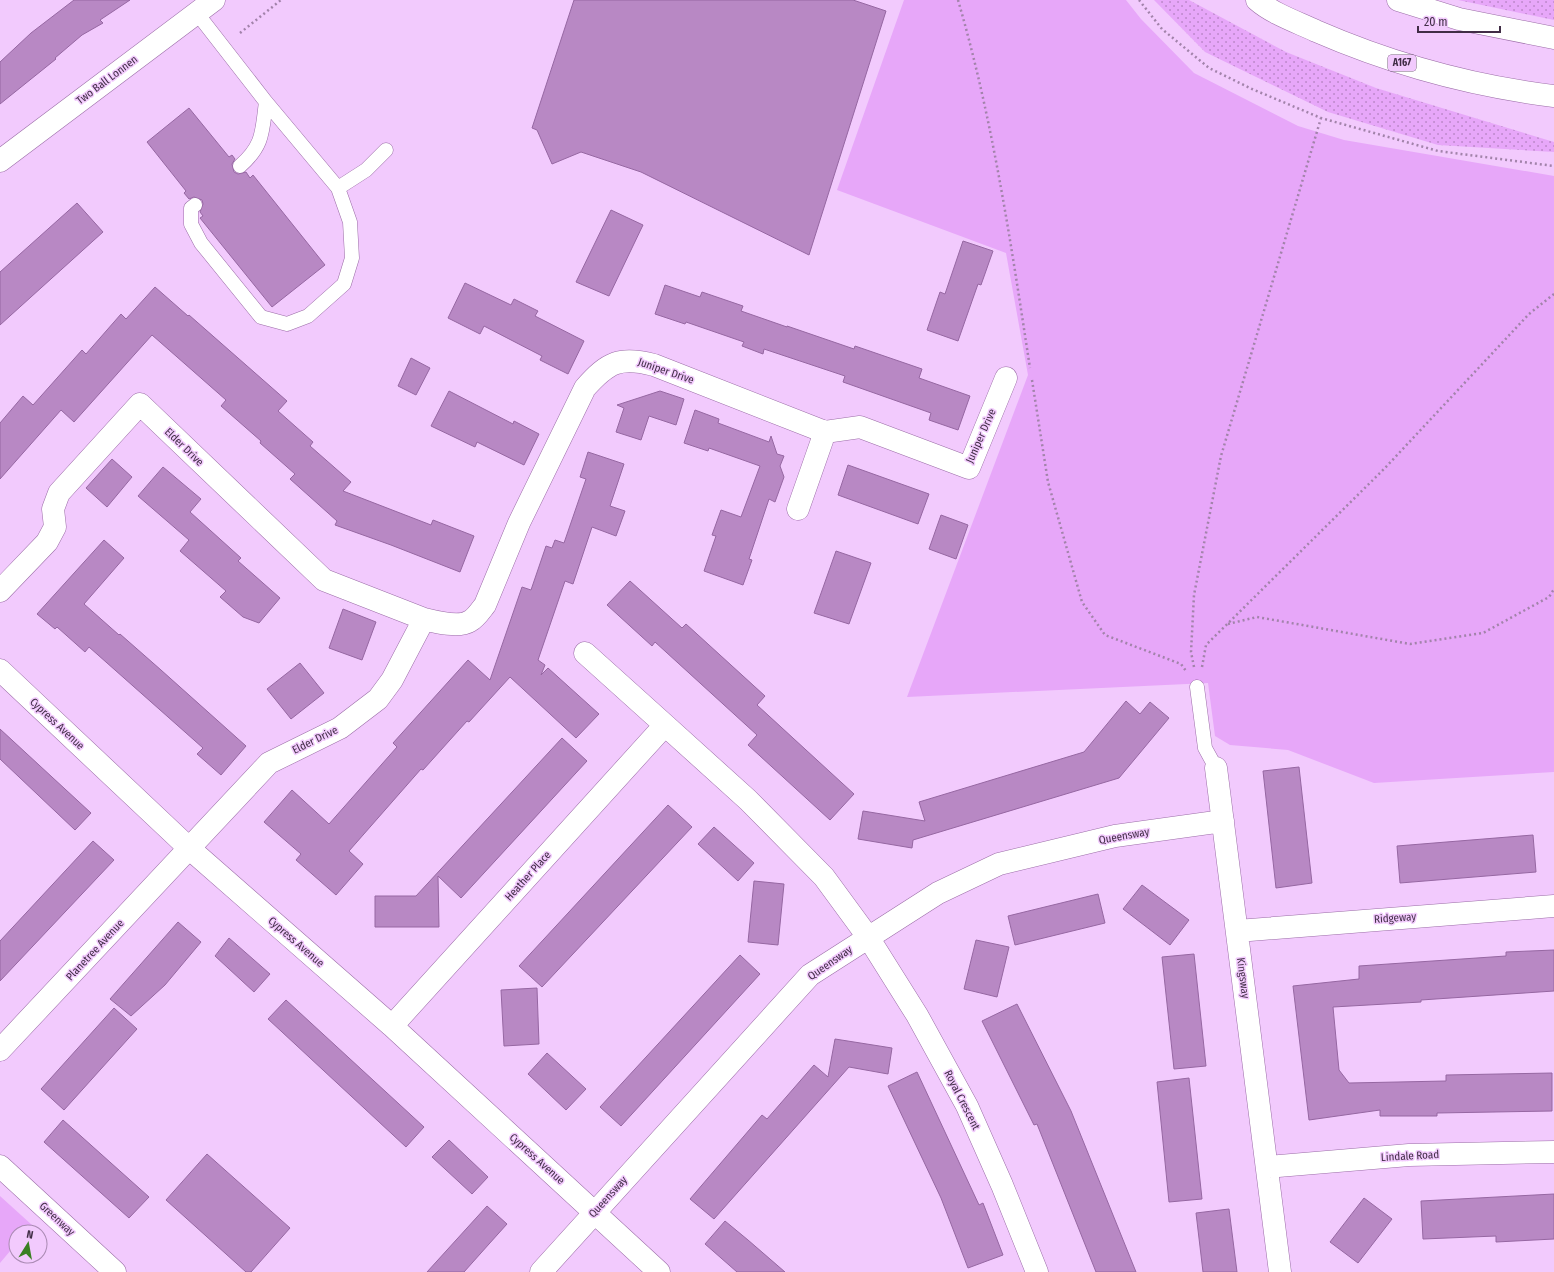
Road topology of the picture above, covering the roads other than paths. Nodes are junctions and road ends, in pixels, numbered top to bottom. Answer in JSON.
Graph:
{"nodes":[{"id":1,"x":214,"y":0,"type":"edge"},
{"id":2,"x":1398,"y":0,"type":"edge"},
{"id":3,"x":1258,"y":1,"type":"edge"},
{"id":4,"x":196,"y":12,"type":"junction"},
{"id":5,"x":1554,"y":38,"type":"edge"},
{"id":6,"x":1554,"y":96,"type":"edge"},
{"id":7,"x":266,"y":102,"type":"junction"},
{"id":8,"x":386,"y":150,"type":"dead end"},
{"id":9,"x":0,"y":161,"type":"edge"},
{"id":10,"x":240,"y":166,"type":"dead end"},
{"id":11,"x":338,"y":188,"type":"junction"},
{"id":12,"x":194,"y":205,"type":"dead end"},
{"id":13,"x":1006,"y":378,"type":"dead end"},
{"id":14,"x":825,"y":432,"type":"junction"},
{"id":15,"x":798,"y":509,"type":"dead end"},
{"id":16,"x":519,"y":524,"type":"joint"},
{"id":17,"x":0,"y":591,"type":"edge"},
{"id":18,"x":424,"y":619,"type":"junction"},
{"id":19,"x":585,"y":653,"type":"dead end"},
{"id":20,"x":0,"y":670,"type":"edge"},
{"id":21,"x":1197,"y":687,"type":"road end"},
{"id":22,"x":665,"y":725,"type":"junction"},
{"id":23,"x":1216,"y":768,"type":"joint"},
{"id":24,"x":1223,"y":821,"type":"junction"},
{"id":25,"x":190,"y":849,"type":"junction"},
{"id":26,"x":1554,"y":906,"type":"edge"},
{"id":27,"x":1237,"y":931,"type":"junction"},
{"id":28,"x":868,"y":937,"type":"junction"},
{"id":29,"x":392,"y":1026,"type":"junction"},
{"id":30,"x":0,"y":1050,"type":"edge"},
{"id":31,"x":1554,"y":1152,"type":"edge"},
{"id":32,"x":0,"y":1166,"type":"edge"},
{"id":33,"x":1267,"y":1167,"type":"junction"},
{"id":34,"x":595,"y":1212,"type":"junction"},
{"id":35,"x":115,"y":1272,"type":"edge"},
{"id":36,"x":541,"y":1272,"type":"edge"},
{"id":37,"x":659,"y":1272,"type":"edge"},
{"id":38,"x":1037,"y":1272,"type":"edge"},
{"id":39,"x":1280,"y":1272,"type":"edge"}],
"edges":[{"from":1,"to":4,"type":"main road","name":"Two Ball Lonnen"},
{"from":2,"to":5,"type":"main road"},
{"from":3,"to":6,"type":"main road","number":"A167"},
{"from":4,"to":7,"type":"lane"},
{"from":4,"to":9,"type":"main road","name":"Two Ball Lonnen"},
{"from":7,"to":10,"type":"lane"},
{"from":7,"to":11,"type":"lane"},
{"from":8,"to":11,"type":"lane"},
{"from":11,"to":12,"type":"lane"},
{"from":13,"to":14,"type":"main road","name":"Juniper Drive"},
{"from":14,"to":15,"type":"main road"},
{"from":14,"to":16,"type":"main road","name":"Juniper Drive"},
{"from":16,"to":18,"type":"main road","name":"Elder Drive"},
{"from":17,"to":18,"type":"main road","name":"Elder Drive"},
{"from":18,"to":25,"type":"main road","name":"Elder Drive"},
{"from":19,"to":22,"type":"main road"},
{"from":20,"to":25,"type":"main road","name":"Cypress Avenue"},
{"from":21,"to":23,"type":"lane","name":"Kingsway"},
{"from":22,"to":28,"type":"main road"},
{"from":22,"to":29,"type":"main road","name":"Heather Place"},
{"from":23,"to":24,"type":"main road","name":"Kingsway"},
{"from":24,"to":27,"type":"main road","name":"Kingsway"},
{"from":24,"to":28,"type":"main road","name":"Queensway"},
{"from":25,"to":29,"type":"main road","name":"Cypress Avenue"},
{"from":25,"to":30,"type":"main road","name":"Planetree Avenue"},
{"from":26,"to":27,"type":"main road","name":"Ridgeway"},
{"from":27,"to":33,"type":"main road","name":"Kingsway"},
{"from":28,"to":34,"type":"main road","name":"Queensway"},
{"from":28,"to":38,"type":"main road","name":"Royal Crescent"},
{"from":29,"to":34,"type":"main road","name":"Cypress Avenue"},
{"from":31,"to":33,"type":"main road","name":"Lindale Road"},
{"from":32,"to":35,"type":"main road","name":"Greenway"},
{"from":33,"to":39,"type":"main road","name":"Kingsway"},
{"from":34,"to":36,"type":"main road","name":"Queensway"},
{"from":34,"to":37,"type":"main road","name":"Cypress Avenue"}]}
